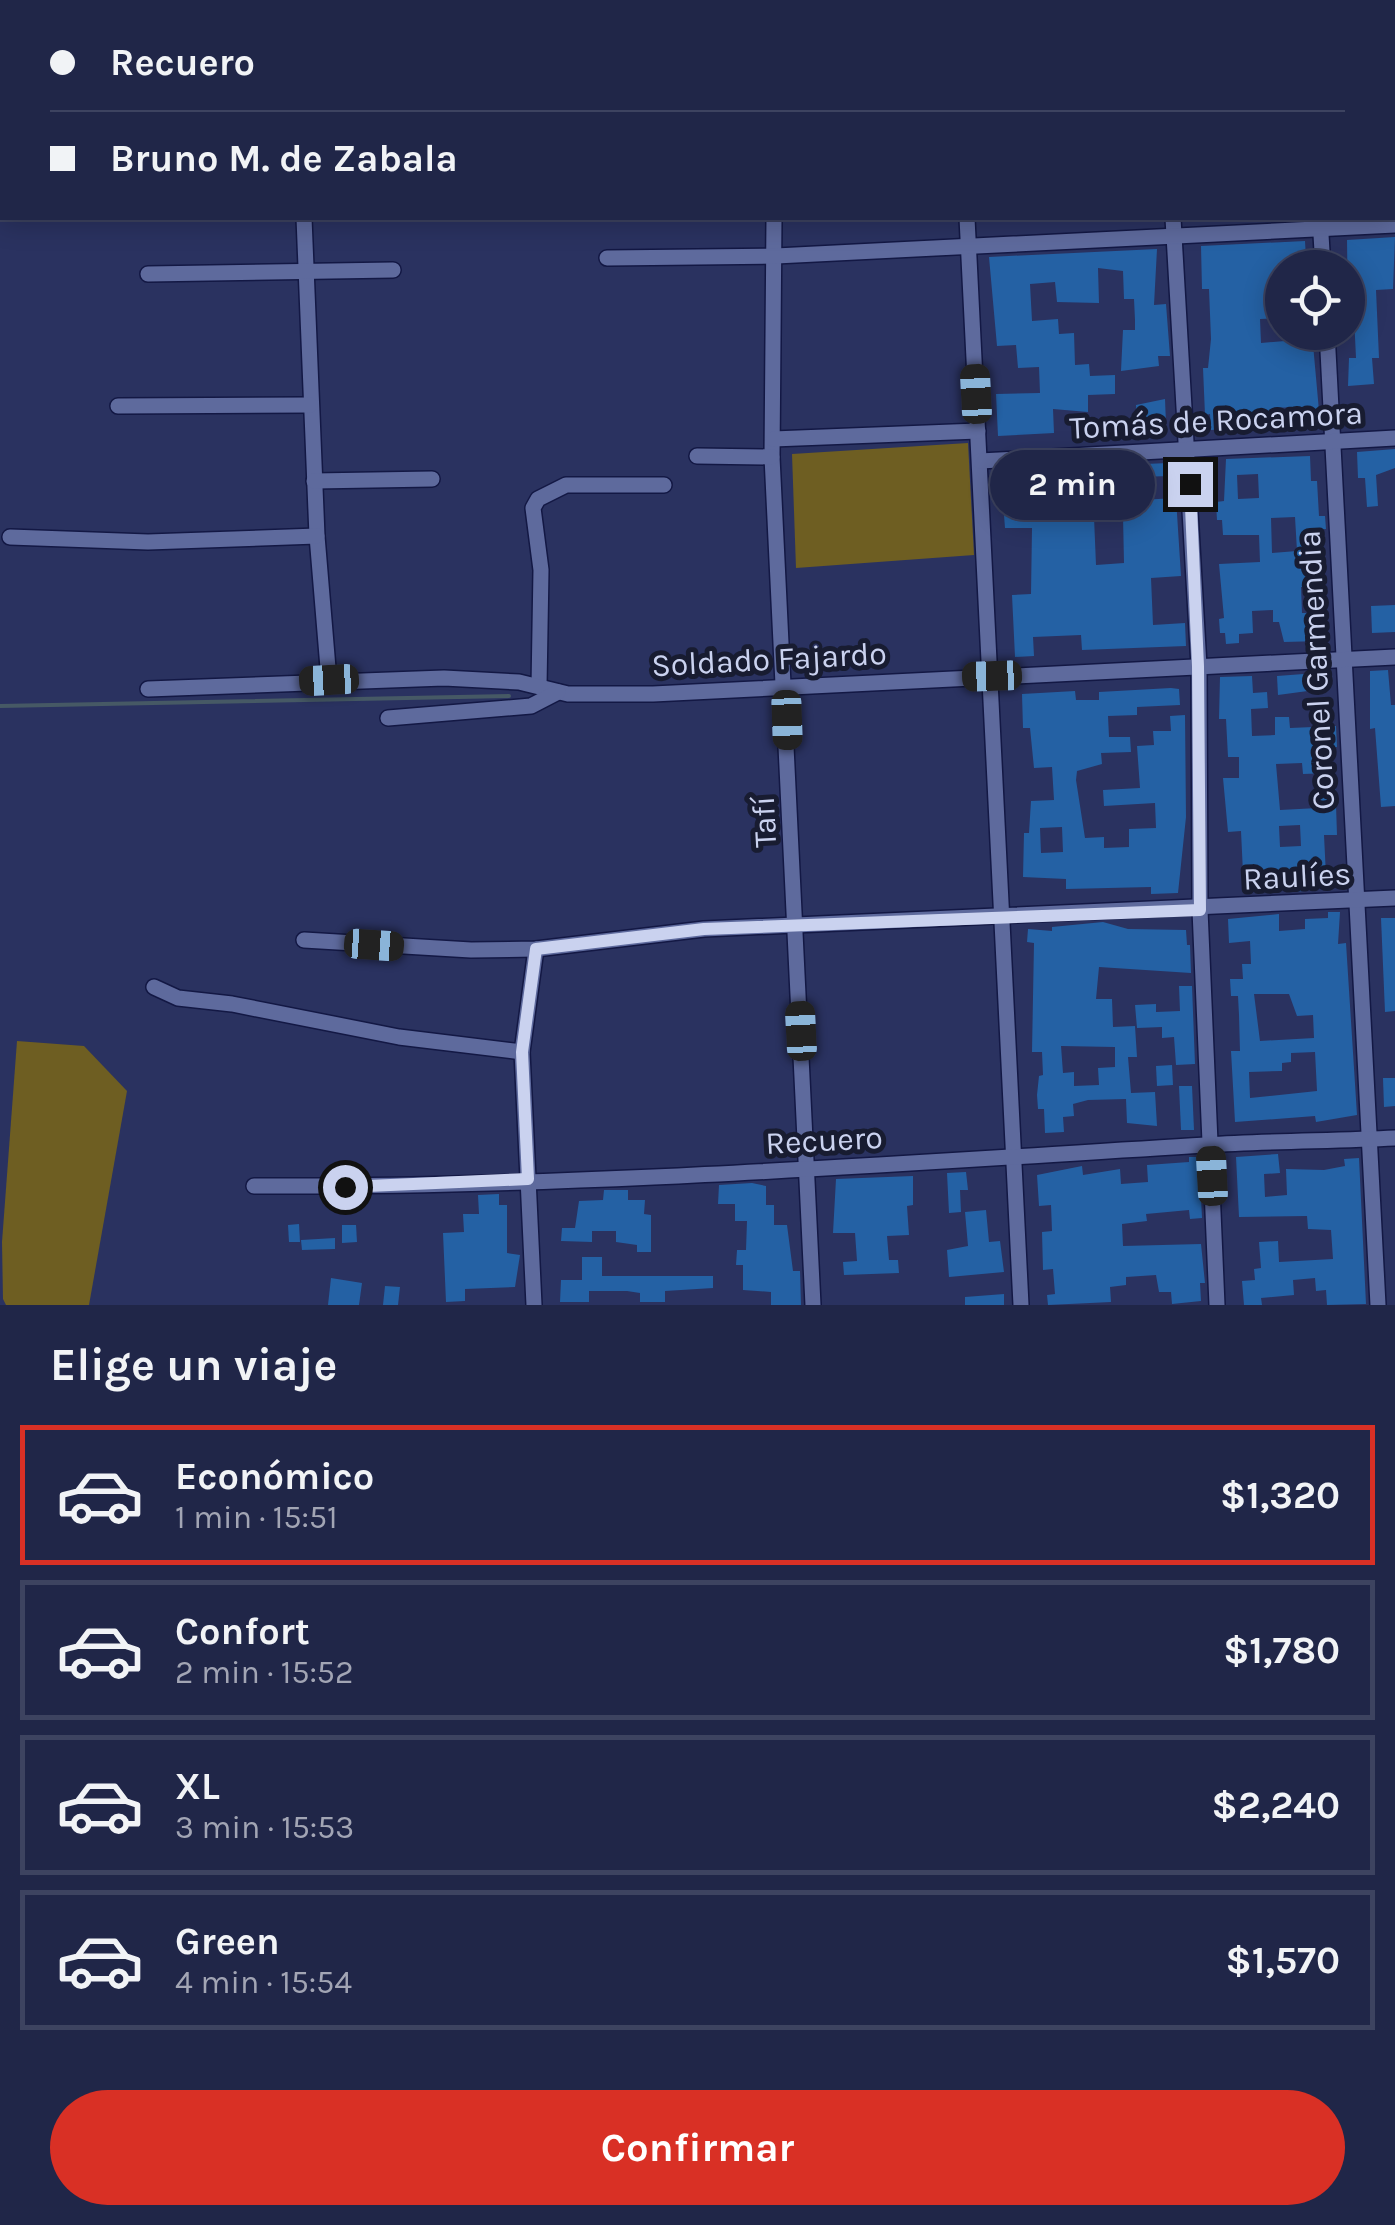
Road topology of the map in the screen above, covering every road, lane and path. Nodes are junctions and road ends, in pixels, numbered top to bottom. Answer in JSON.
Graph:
{"nodes":[{"id":1,"x":304,"y":220,"type":"edge"},
{"id":2,"x":774,"y":220,"type":"edge"},
{"id":3,"x":967,"y":220,"type":"edge"},
{"id":4,"x":1173,"y":220,"type":"edge"},
{"id":5,"x":1320,"y":223,"type":"edge"},
{"id":6,"x":1395,"y":225,"type":"edge"},
{"id":7,"x":1174,"y":236,"type":"junction"},
{"id":8,"x":969,"y":244,"type":"junction"},
{"id":9,"x":1322,"y":250,"type":"edge"},
{"id":10,"x":776,"y":256,"type":"junction"},
{"id":11,"x":607,"y":258,"type":"dead end"},
{"id":12,"x":394,"y":270,"type":"dead end"},
{"id":13,"x":306,"y":272,"type":"junction"},
{"id":14,"x":148,"y":274,"type":"dead end"},
{"id":15,"x":1328,"y":350,"type":"edge"},
{"id":16,"x":118,"y":406,"type":"dead end"},
{"id":17,"x":310,"y":406,"type":"junction"},
{"id":18,"x":978,"y":431,"type":"junction"},
{"id":19,"x":1395,"y":438,"type":"edge"},
{"id":20,"x":773,"y":439,"type":"junction"},
{"id":21,"x":1332,"y":441,"type":"junction"},
{"id":22,"x":1188,"y":448,"type":"junction"},
{"id":23,"x":697,"y":456,"type":"dead end"},
{"id":24,"x":772,"y":457,"type":"junction"},
{"id":25,"x":980,"y":460,"type":"junction"},
{"id":26,"x":432,"y":479,"type":"dead end"},
{"id":27,"x":314,"y":481,"type":"junction"},
{"id":28,"x":664,"y":485,"type":"dead end"},
{"id":29,"x":317,"y":536,"type":"junction"},
{"id":30,"x":10,"y":538,"type":"dead end"},
{"id":31,"x":1395,"y":657,"type":"edge"},
{"id":32,"x":1342,"y":660,"type":"junction"},
{"id":33,"x":1198,"y":666,"type":"junction"},
{"id":34,"x":992,"y":676,"type":"junction"},
{"id":35,"x":329,"y":680,"type":"junction"},
{"id":36,"x":785,"y":685,"type":"junction"},
{"id":37,"x":538,"y":686,"type":"junction"},
{"id":38,"x":148,"y":688,"type":"dead end"},
{"id":39,"x":558,"y":692,"type":"junction"},
{"id":40,"x":388,"y":718,"type":"dead end"},
{"id":41,"x":1395,"y":898,"type":"edge"},
{"id":42,"x":1356,"y":900,"type":"junction"},
{"id":43,"x":1200,"y":910,"type":"junction"},
{"id":44,"x":1004,"y":917,"type":"junction"},
{"id":45,"x":796,"y":927,"type":"junction"},
{"id":46,"x":304,"y":940,"type":"dead end"},
{"id":47,"x":536,"y":949,"type":"junction"},
{"id":48,"x":154,"y":988,"type":"dead end"},
{"id":49,"x":522,"y":1052,"type":"junction"},
{"id":50,"x":1395,"y":1138,"type":"edge"},
{"id":51,"x":1370,"y":1139,"type":"junction"},
{"id":52,"x":1210,"y":1144,"type":"junction"},
{"id":53,"x":1016,"y":1157,"type":"junction"},
{"id":54,"x":808,"y":1170,"type":"junction"},
{"id":55,"x":528,"y":1179,"type":"junction"},
{"id":56,"x":254,"y":1186,"type":"dead end"},
{"id":57,"x":534,"y":1305,"type":"edge"},
{"id":58,"x":813,"y":1305,"type":"edge"},
{"id":59,"x":1021,"y":1305,"type":"edge"},
{"id":60,"x":1217,"y":1305,"type":"edge"},
{"id":61,"x":1378,"y":1305,"type":"edge"}],
"edges":[{"from":1,"to":13,"type":"street"},
{"from":2,"to":10,"type":"street","name":"Tafí"},
{"from":3,"to":8,"type":"street"},
{"from":4,"to":7,"type":"street"},
{"from":5,"to":6,"type":"street"},
{"from":5,"to":7,"type":"street"},
{"from":5,"to":9,"type":"street"},
{"from":7,"to":8,"type":"street"},
{"from":7,"to":22,"type":"street"},
{"from":8,"to":10,"type":"street"},
{"from":8,"to":18,"type":"street"},
{"from":10,"to":11,"type":"street"},
{"from":10,"to":20,"type":"street","name":"Tafí"},
{"from":12,"to":13,"type":"street"},
{"from":13,"to":14,"type":"street"},
{"from":13,"to":17,"type":"street"},
{"from":15,"to":21,"type":"street","name":"Coronel Garmendia"},
{"from":16,"to":17,"type":"street"},
{"from":17,"to":27,"type":"street"},
{"from":18,"to":20,"type":"street"},
{"from":18,"to":25,"type":"street"},
{"from":19,"to":21,"type":"street","name":"Tomás de Rocamora"},
{"from":20,"to":24,"type":"street","name":"Tafí"},
{"from":21,"to":22,"type":"street","name":"Tomás de Rocamora"},
{"from":21,"to":32,"type":"street","name":"Coronel Garmendia"},
{"from":22,"to":25,"type":"street","name":"Tomás de Rocamora"},
{"from":22,"to":33,"type":"street"},
{"from":23,"to":24,"type":"street"},
{"from":24,"to":36,"type":"street","name":"Tafí"},
{"from":25,"to":34,"type":"street"},
{"from":26,"to":27,"type":"street"},
{"from":27,"to":29,"type":"street"},
{"from":28,"to":37,"type":"street"},
{"from":29,"to":30,"type":"street"},
{"from":29,"to":35,"type":"street"},
{"from":31,"to":32,"type":"street","name":"Soldado Fajardo"},
{"from":32,"to":33,"type":"street","name":"Soldado Fajardo"},
{"from":32,"to":42,"type":"street","name":"Coronel Garmendia"},
{"from":33,"to":34,"type":"street","name":"Soldado Fajardo"},
{"from":33,"to":43,"type":"street"},
{"from":34,"to":36,"type":"street","name":"Soldado Fajardo"},
{"from":34,"to":44,"type":"street"},
{"from":35,"to":37,"type":"street","name":"Soldado Fajardo"},
{"from":35,"to":38,"type":"street","name":"Soldado Fajardo"},
{"from":36,"to":39,"type":"street","name":"Soldado Fajardo"},
{"from":36,"to":45,"type":"street","name":"Tafí"},
{"from":37,"to":39,"type":"street","name":"Soldado Fajardo"},
{"from":39,"to":40,"type":"street"},
{"from":41,"to":42,"type":"street","name":"Raulíes"},
{"from":42,"to":43,"type":"street","name":"Raulíes"},
{"from":42,"to":51,"type":"street","name":"Coronel Garmendia"},
{"from":43,"to":44,"type":"street","name":"Raulíes"},
{"from":43,"to":52,"type":"street"},
{"from":44,"to":45,"type":"street","name":"Raulíes"},
{"from":44,"to":53,"type":"street"},
{"from":45,"to":47,"type":"street","name":"Raulíes"},
{"from":45,"to":54,"type":"street","name":"Tafí"},
{"from":46,"to":47,"type":"street","name":"Raulíes"},
{"from":47,"to":49,"type":"street"},
{"from":48,"to":49,"type":"street"},
{"from":49,"to":55,"type":"street"},
{"from":50,"to":51,"type":"street","name":"Recuero"},
{"from":51,"to":52,"type":"street","name":"Recuero"},
{"from":51,"to":61,"type":"street","name":"Coronel Garmendia"},
{"from":52,"to":53,"type":"street","name":"Recuero"},
{"from":52,"to":60,"type":"street"},
{"from":53,"to":54,"type":"street","name":"Recuero"},
{"from":53,"to":59,"type":"street"},
{"from":54,"to":55,"type":"street","name":"Recuero"},
{"from":54,"to":58,"type":"street","name":"Tafí"},
{"from":55,"to":56,"type":"street","name":"Recuero"},
{"from":55,"to":57,"type":"street"}]}
